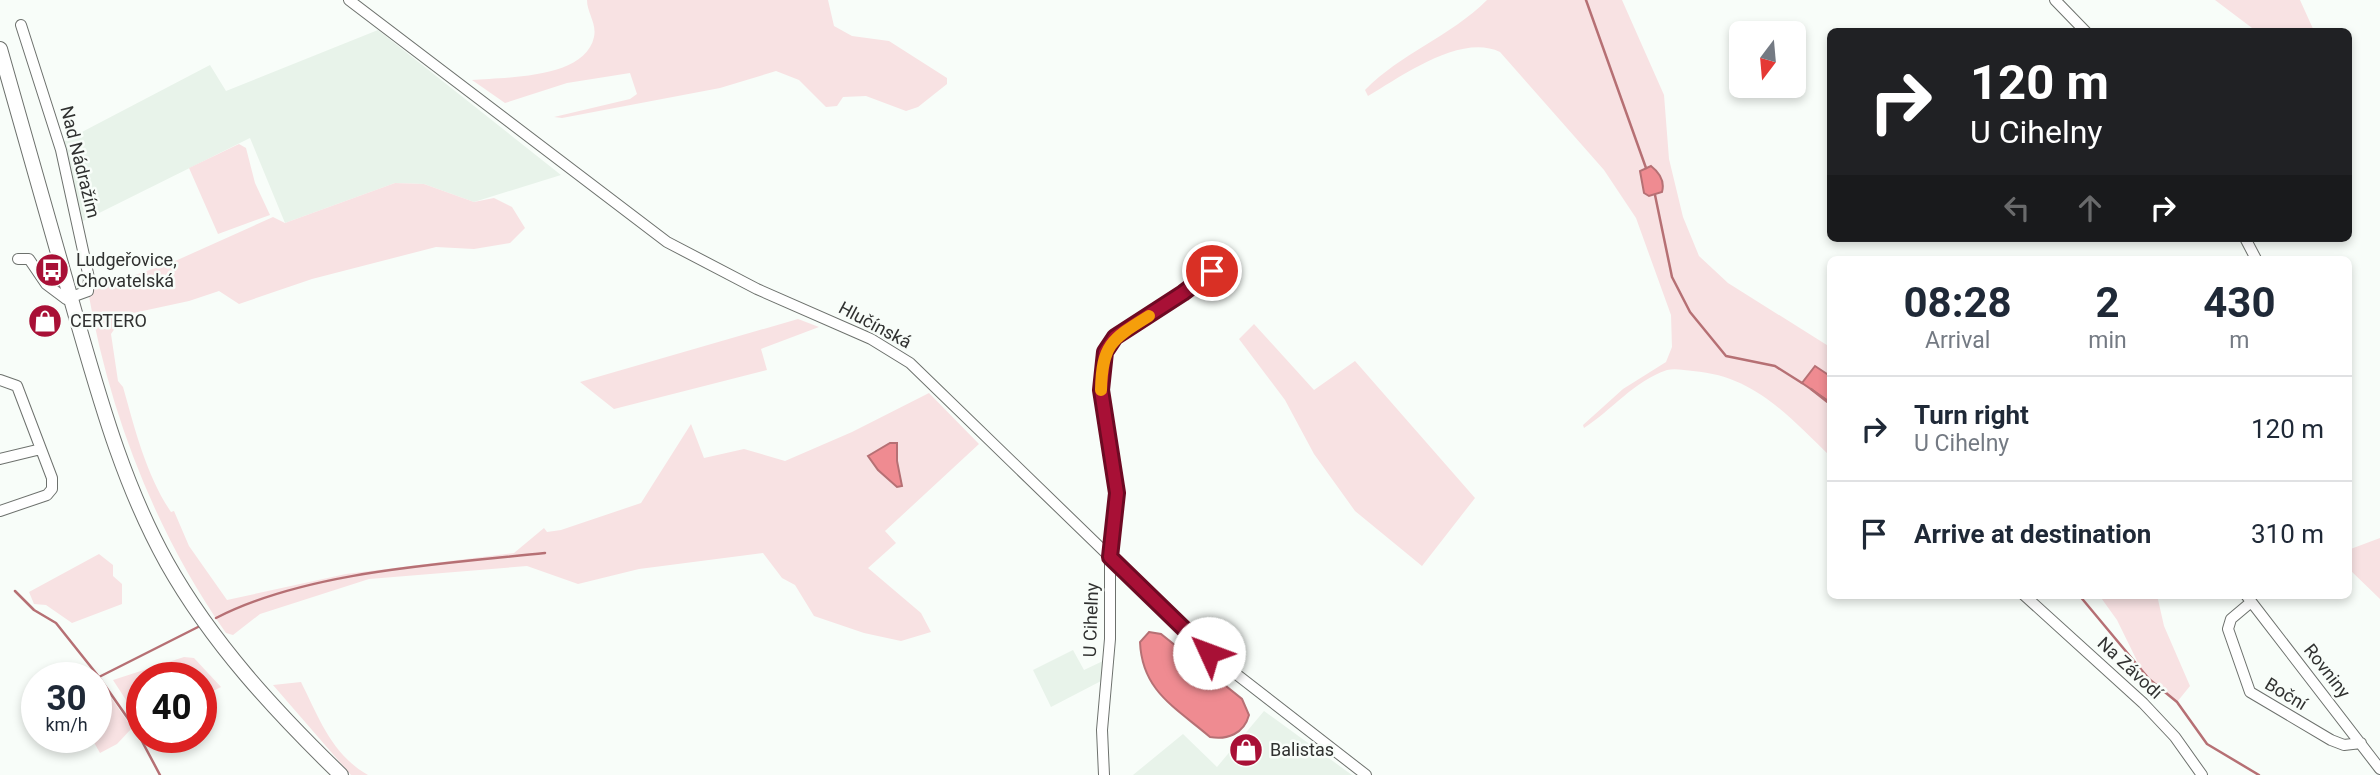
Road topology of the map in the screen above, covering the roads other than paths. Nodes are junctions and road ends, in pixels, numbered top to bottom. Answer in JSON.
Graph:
{"nodes":[{"id":1,"x":349,"y":0,"type":"edge"},
{"id":2,"x":2055,"y":0,"type":"edge"},
{"id":3,"x":21,"y":25,"type":"dead end"},
{"id":4,"x":2082,"y":28,"type":"edge"},
{"id":5,"x":0,"y":49,"type":"edge"},
{"id":6,"x":23,"y":259,"type":"dead end"},
{"id":7,"x":1212,"y":271,"type":"dead end"},
{"id":8,"x":71,"y":297,"type":"junction"},
{"id":9,"x":0,"y":380,"type":"edge"},
{"id":10,"x":41,"y":449,"type":"junction"},
{"id":11,"x":0,"y":459,"type":"edge"},
{"id":12,"x":0,"y":512,"type":"edge"},
{"id":13,"x":1110,"y":557,"type":"junction"},
{"id":14,"x":2028,"y":599,"type":"edge"},
{"id":15,"x":2248,"y":599,"type":"edge"},
{"id":16,"x":2361,"y":743,"type":"junction"},
{"id":17,"x":2380,"y":769,"type":"edge"},
{"id":18,"x":341,"y":775,"type":"edge"},
{"id":19,"x":1104,"y":775,"type":"edge"},
{"id":20,"x":1366,"y":775,"type":"edge"},
{"id":21,"x":2202,"y":775,"type":"edge"}],
"edges":[{"from":1,"to":13,"type":"street","name":"Hlučínská"},
{"from":2,"to":4,"type":"street"},
{"from":3,"to":8,"type":"street","name":"Nad Nádražím"},
{"from":5,"to":8,"type":"main road"},
{"from":6,"to":8,"type":"street"},
{"from":7,"to":13,"type":"street","name":"U Cihelny"},
{"from":8,"to":18,"type":"main road"},
{"from":9,"to":10,"type":"street"},
{"from":10,"to":11,"type":"street"},
{"from":10,"to":12,"type":"street"},
{"from":13,"to":19,"type":"street","name":"U Cihelny"},
{"from":13,"to":20,"type":"street","name":"Hlučínská"},
{"from":14,"to":21,"type":"street","name":"Na Závodí"},
{"from":15,"to":16,"type":"street","name":"Rovniny"},
{"from":15,"to":16,"type":"street","name":"Boční"},
{"from":16,"to":17,"type":"street","name":"Rovniny"}]}
